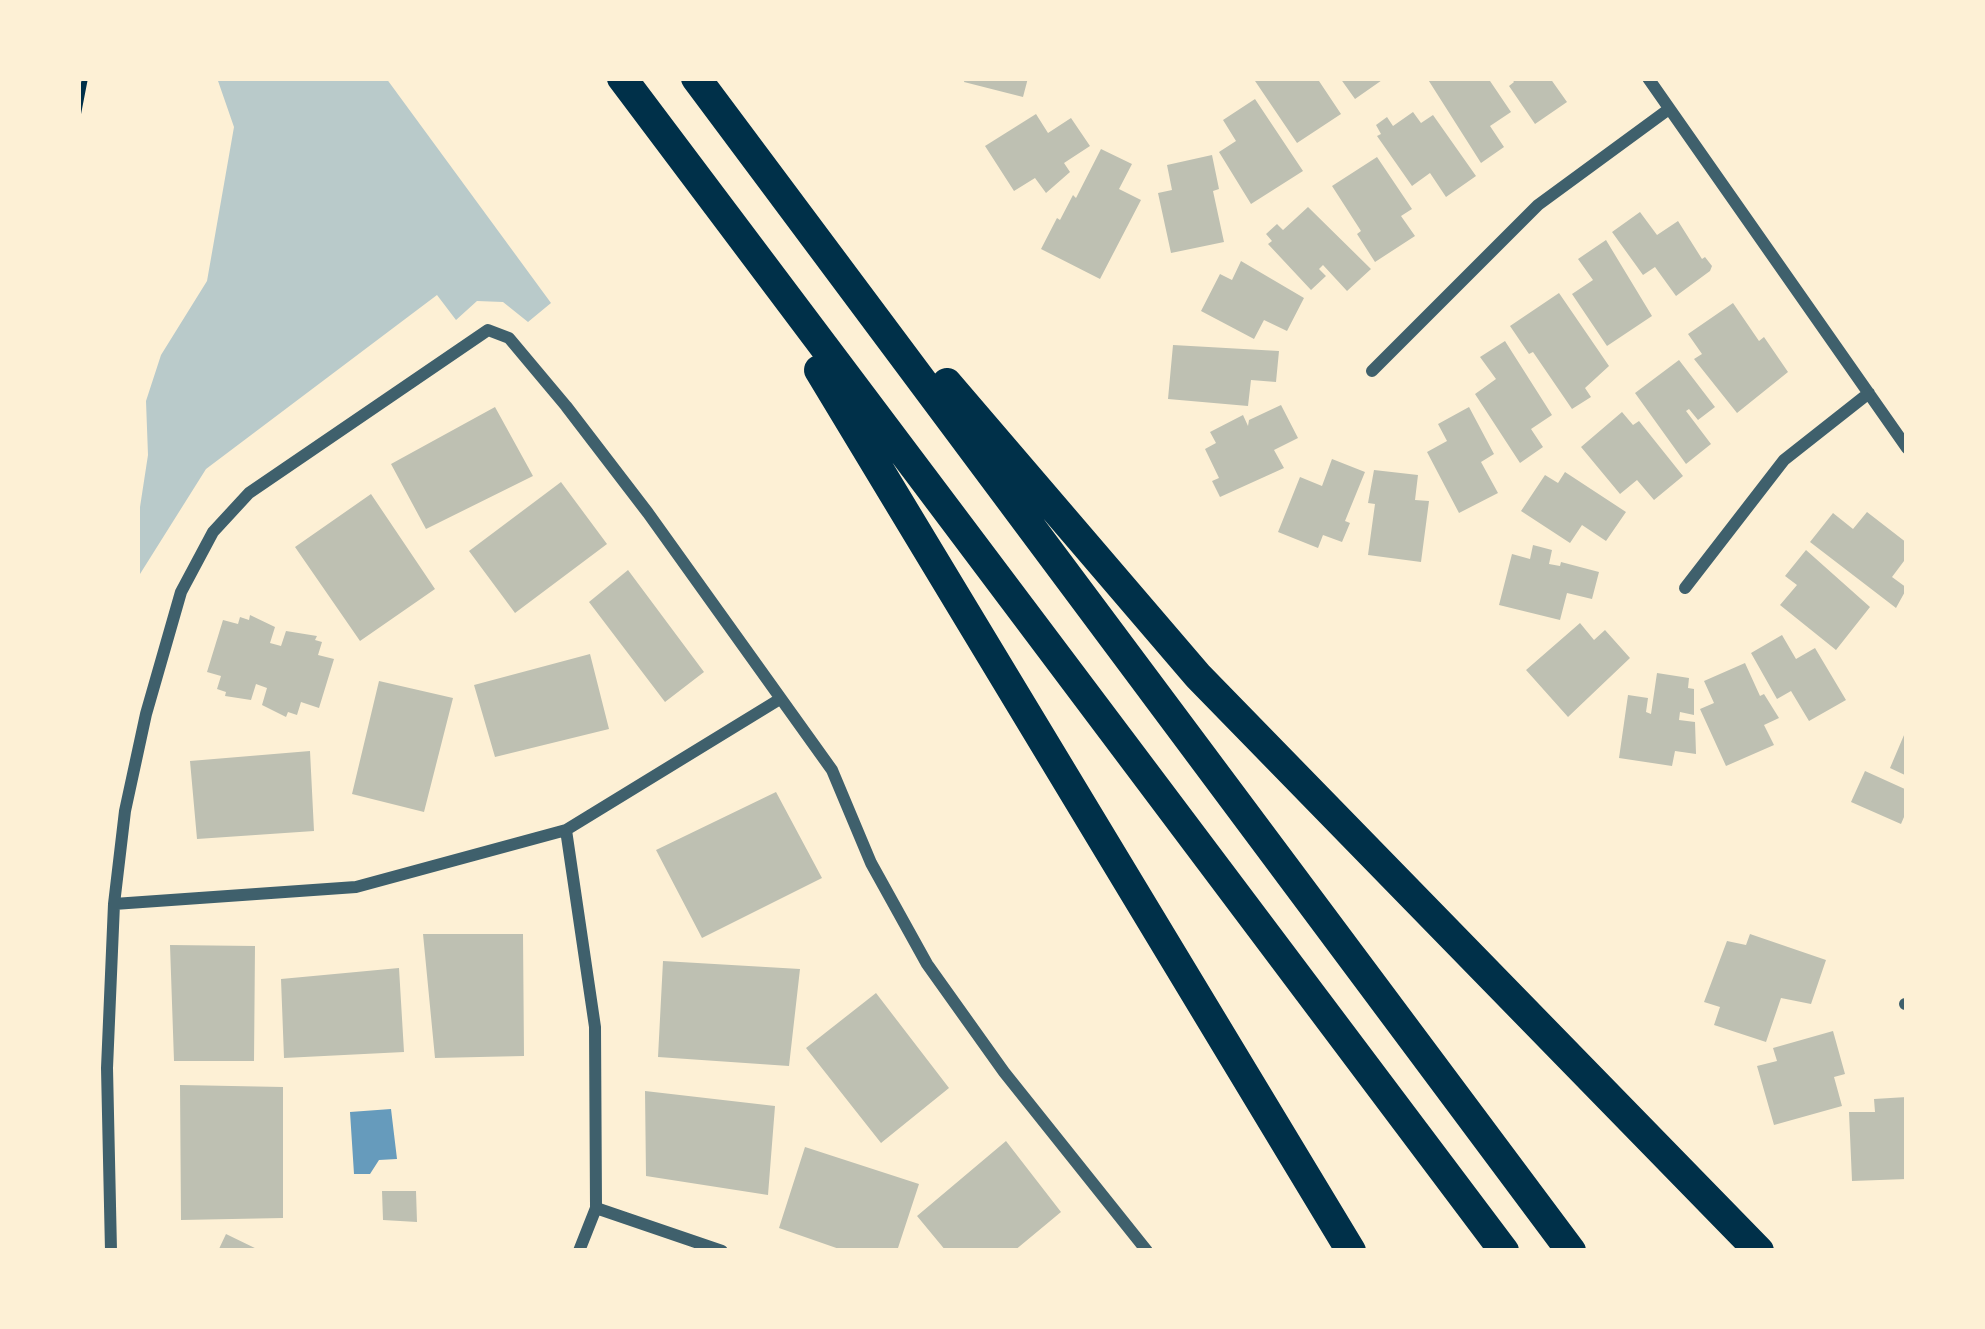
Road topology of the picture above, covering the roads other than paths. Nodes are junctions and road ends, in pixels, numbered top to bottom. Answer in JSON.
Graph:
{"nodes":[{"id":1,"x":622,"y":78,"type":"edge"},
{"id":2,"x":696,"y":78,"type":"edge"},
{"id":3,"x":1648,"y":78,"type":"edge"},
{"id":4,"x":1670,"y":109,"type":"junction"},
{"id":5,"x":772,"y":178,"type":"junction"},
{"id":6,"x":732,"y":226,"type":"junction"},
{"id":7,"x":1372,"y":371,"type":"dead end"},
{"id":8,"x":1869,"y":393,"type":"junction"},
{"id":9,"x":1907,"y":448,"type":"edge"},
{"id":10,"x":1685,"y":588,"type":"dead end"},
{"id":11,"x":780,"y":699,"type":"junction"},
{"id":12,"x":566,"y":830,"type":"junction"},
{"id":13,"x":114,"y":904,"type":"junction"},
{"id":14,"x":596,"y":1208,"type":"junction"},
{"id":15,"x":111,"y":1251,"type":"edge"},
{"id":16,"x":580,"y":1251,"type":"edge"},
{"id":17,"x":722,"y":1251,"type":"edge"},
{"id":18,"x":1147,"y":1251,"type":"edge"},
{"id":19,"x":1351,"y":1251,"type":"edge"},
{"id":20,"x":1504,"y":1251,"type":"edge"},
{"id":21,"x":1571,"y":1251,"type":"edge"},
{"id":22,"x":1759,"y":1251,"type":"edge"}],
"edges":[{"from":1,"to":6,"type":"highway"},
{"from":2,"to":5,"type":"highway"},
{"from":3,"to":4,"type":"street"},
{"from":4,"to":7,"type":"street"},
{"from":4,"to":8,"type":"street"},
{"from":5,"to":21,"type":"highway"},
{"from":5,"to":22,"type":"highway"},
{"from":6,"to":19,"type":"highway"},
{"from":6,"to":20,"type":"highway"},
{"from":8,"to":9,"type":"street"},
{"from":8,"to":10,"type":"street"},
{"from":11,"to":12,"type":"street"},
{"from":11,"to":13,"type":"street"},
{"from":11,"to":18,"type":"street"},
{"from":12,"to":13,"type":"street"},
{"from":12,"to":14,"type":"street"},
{"from":13,"to":15,"type":"street"},
{"from":14,"to":16,"type":"street"},
{"from":14,"to":17,"type":"street"}]}
